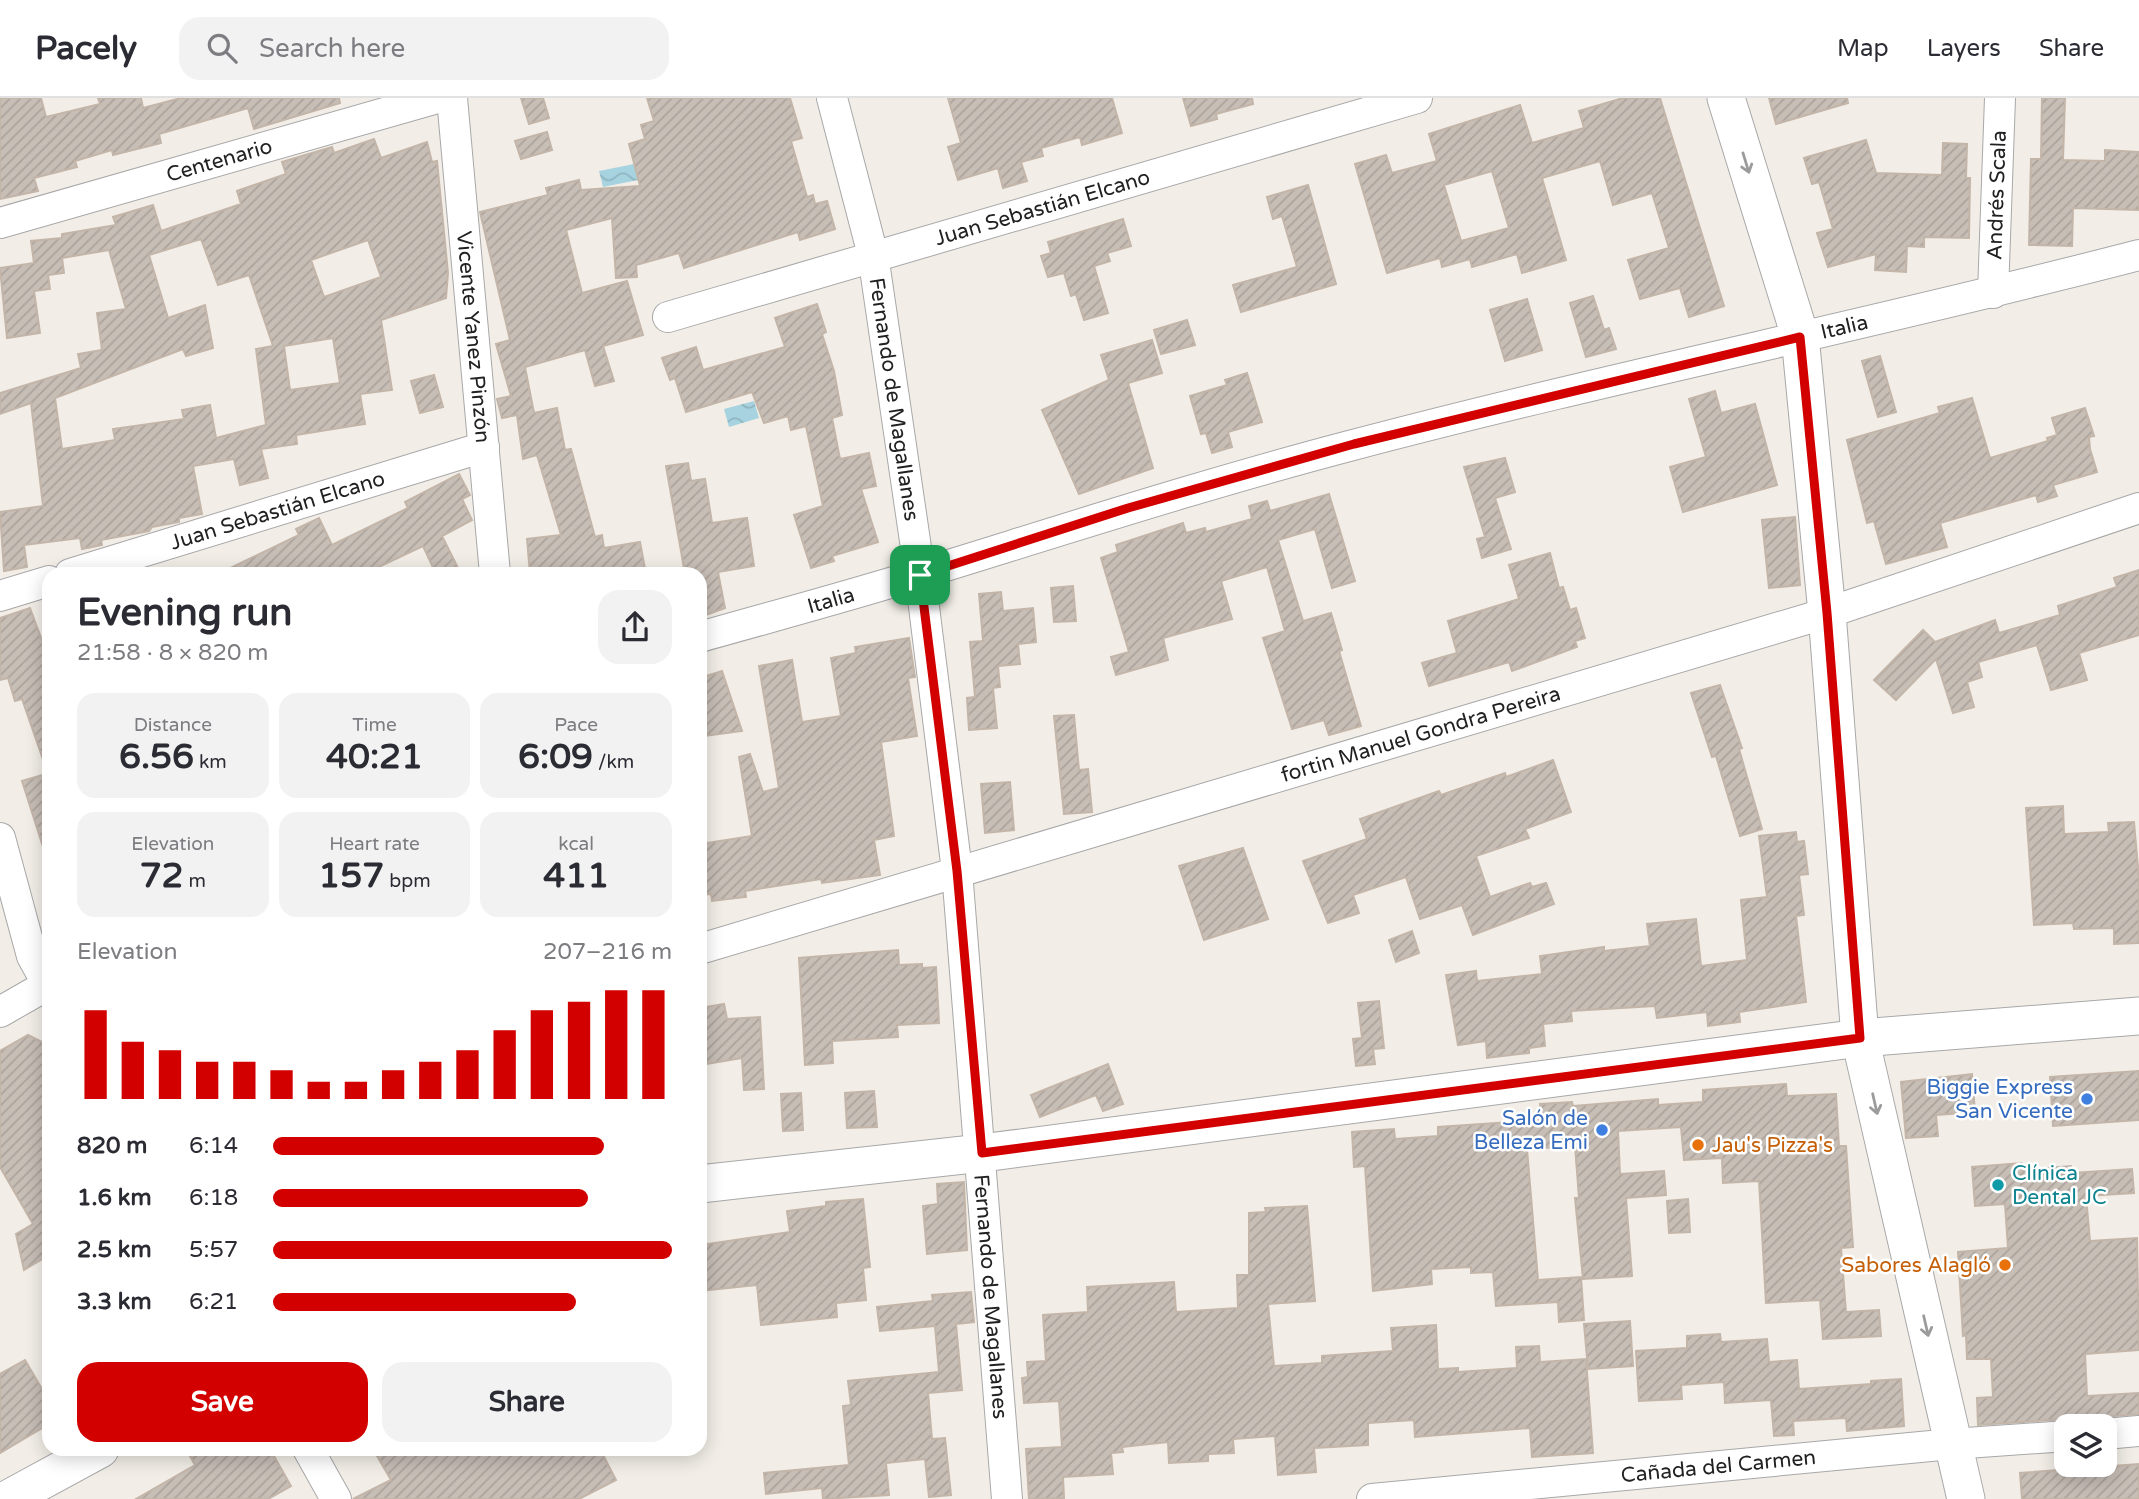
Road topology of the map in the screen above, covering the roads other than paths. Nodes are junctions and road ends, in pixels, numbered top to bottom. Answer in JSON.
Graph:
{"nodes":[{"id":1,"x":437,"y":98,"type":"edge"},
{"id":2,"x":452,"y":98,"type":"edge"},
{"id":3,"x":832,"y":98,"type":"edge"},
{"id":4,"x":1417,"y":98,"type":"edge"},
{"id":5,"x":1726,"y":98,"type":"edge"},
{"id":6,"x":2000,"y":98,"type":"edge"},
{"id":7,"x":0,"y":223,"type":"edge"},
{"id":8,"x":873,"y":255,"type":"junction"},
{"id":9,"x":2139,"y":255,"type":"edge"},
{"id":10,"x":1993,"y":293,"type":"junction"},
{"id":11,"x":668,"y":317,"type":"dead end"},
{"id":12,"x":1800,"y":337,"type":"junction"},
{"id":13,"x":484,"y":447,"type":"junction"},
{"id":14,"x":2139,"y":508,"type":"edge"},
{"id":15,"x":93,"y":567,"type":"edge"},
{"id":16,"x":494,"y":567,"type":"edge"},
{"id":17,"x":920,"y":575,"type":"junction"},
{"id":18,"x":42,"y":582,"type":"edge"},
{"id":19,"x":0,"y":596,"type":"edge"},
{"id":20,"x":1827,"y":613,"type":"junction"},
{"id":21,"x":707,"y":635,"type":"edge"},
{"id":22,"x":0,"y":838,"type":"edge"},
{"id":23,"x":957,"y":871,"type":"junction"},
{"id":24,"x":707,"y":946,"type":"edge"},
{"id":25,"x":42,"y":974,"type":"edge"},
{"id":26,"x":42,"y":988,"type":"edge"},
{"id":27,"x":0,"y":1012,"type":"edge"},
{"id":28,"x":2139,"y":1016,"type":"edge"},
{"id":29,"x":1860,"y":1038,"type":"junction"},
{"id":30,"x":982,"y":1153,"type":"junction"},
{"id":31,"x":707,"y":1183,"type":"edge"},
{"id":32,"x":2139,"y":1432,"type":"edge"},
{"id":33,"x":2117,"y":1433,"type":"edge"},
{"id":34,"x":2054,"y":1437,"type":"edge"},
{"id":35,"x":1952,"y":1444,"type":"junction"},
{"id":36,"x":87,"y":1456,"type":"edge"},
{"id":37,"x":312,"y":1456,"type":"edge"},
{"id":38,"x":9,"y":1499,"type":"edge"},
{"id":39,"x":336,"y":1499,"type":"edge"},
{"id":40,"x":1007,"y":1499,"type":"edge"},
{"id":41,"x":1372,"y":1499,"type":"edge"},
{"id":42,"x":1966,"y":1499,"type":"edge"}],
"edges":[{"from":1,"to":7,"type":"street","name":"Centenario"},
{"from":2,"to":13,"type":"street","name":"Vicente Yanez Pinzón"},
{"from":3,"to":8,"type":"street","name":"Fernando de Magallanes"},
{"from":4,"to":8,"type":"street","name":"Juan Sebastián Elcano"},
{"from":5,"to":12,"type":"street","one_way":true},
{"from":6,"to":10,"type":"street","name":"Andrés Scala"},
{"from":8,"to":11,"type":"street","name":"Juan Sebastián Elcano"},
{"from":8,"to":17,"type":"street","name":"Fernando de Magallanes"},
{"from":9,"to":10,"type":"street","name":"Italia"},
{"from":10,"to":12,"type":"street","name":"Italia"},
{"from":12,"to":17,"type":"street","name":"Italia"},
{"from":12,"to":20,"type":"street"},
{"from":13,"to":15,"type":"street","name":"Juan Sebastián Elcano"},
{"from":13,"to":16,"type":"street","name":"Vicente Yanez Pinzón"},
{"from":14,"to":20,"type":"street","name":"fortin Manuel Gondra Pereira"},
{"from":17,"to":21,"type":"street","name":"Italia"},
{"from":17,"to":23,"type":"street","name":"Fernando de Magallanes"},
{"from":18,"to":19,"type":"street"},
{"from":20,"to":23,"type":"street","name":"fortin Manuel Gondra Pereira"},
{"from":20,"to":29,"type":"street"},
{"from":22,"to":25,"type":"street"},
{"from":23,"to":24,"type":"street","name":"fortin Manuel Gondra Pereira"},
{"from":23,"to":30,"type":"street","name":"Fernando de Magallanes"},
{"from":26,"to":27,"type":"street"},
{"from":28,"to":29,"type":"street"},
{"from":29,"to":30,"type":"street"},
{"from":29,"to":35,"type":"street","one_way":true},
{"from":30,"to":31,"type":"street"},
{"from":30,"to":40,"type":"street","name":"Fernando de Magallanes"},
{"from":32,"to":33,"type":"street"},
{"from":34,"to":35,"type":"street","name":"Cañada del Carmen"},
{"from":35,"to":41,"type":"street","name":"Cañada del Carmen"},
{"from":35,"to":42,"type":"street"},
{"from":36,"to":38,"type":"street"},
{"from":37,"to":39,"type":"street"}]}
